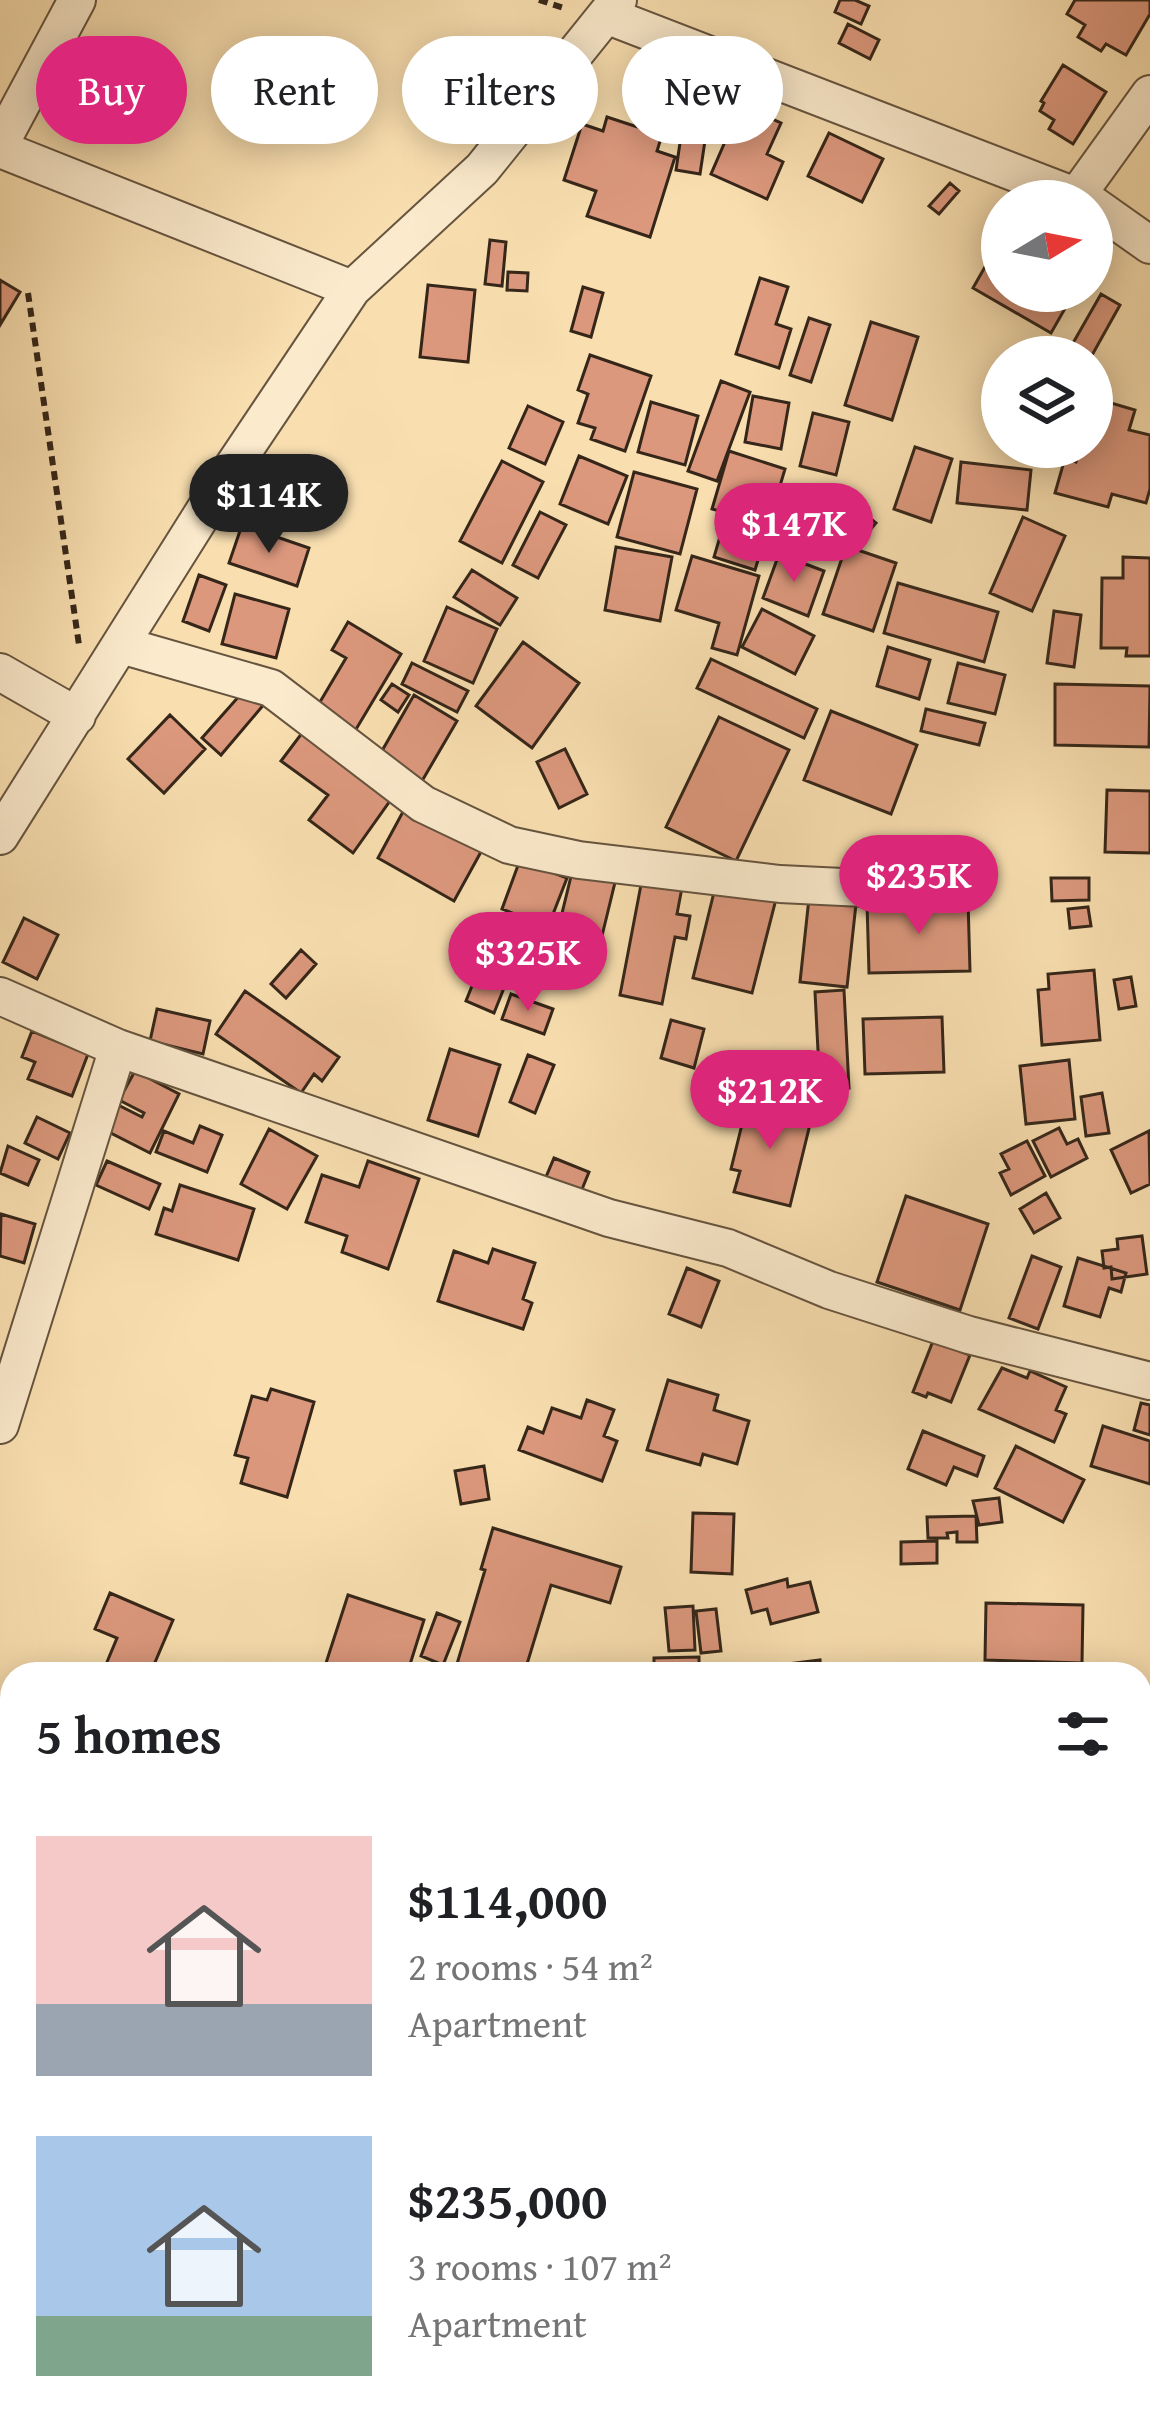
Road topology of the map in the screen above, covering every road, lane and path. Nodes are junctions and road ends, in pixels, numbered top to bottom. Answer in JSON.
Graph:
{"nodes":[{"id":1,"x":76,"y":0,"type":"edge"},
{"id":2,"x":612,"y":7,"type":"edge"},
{"id":3,"x":1150,"y":94,"type":"edge"},
{"id":4,"x":0,"y":146,"type":"edge"},
{"id":5,"x":1037,"y":180,"type":"edge"},
{"id":6,"x":1098,"y":180,"type":"edge"},
{"id":7,"x":1113,"y":219,"type":"edge"},
{"id":8,"x":1150,"y":245,"type":"edge"},
{"id":9,"x":352,"y":289,"type":"junction"},
{"id":10,"x":28,"y":293,"type":"dead end"},
{"id":11,"x":121,"y":645,"type":"junction"},
{"id":12,"x":0,"y":672,"type":"edge"},
{"id":13,"x":81,"y":711,"type":"junction"},
{"id":14,"x":0,"y":836,"type":"edge"},
{"id":15,"x":905,"y":890,"type":"dead end"},
{"id":16,"x":0,"y":996,"type":"edge"},
{"id":17,"x":118,"y":1048,"type":"junction"},
{"id":18,"x":1150,"y":1381,"type":"edge"},
{"id":19,"x":0,"y":1425,"type":"edge"}],
"edges":[{"from":1,"to":4,"type":"street"},
{"from":2,"to":5,"type":"street"},
{"from":2,"to":9,"type":"street"},
{"from":3,"to":6,"type":"street"},
{"from":4,"to":9,"type":"street"},
{"from":7,"to":8,"type":"street"},
{"from":9,"to":11,"type":"street"},
{"from":10,"to":13,"type":"path"},
{"from":11,"to":13,"type":"street"},
{"from":11,"to":15,"type":"street"},
{"from":12,"to":13,"type":"street"},
{"from":13,"to":14,"type":"street"},
{"from":16,"to":17,"type":"street"},
{"from":17,"to":18,"type":"street"},
{"from":17,"to":19,"type":"street"}]}
